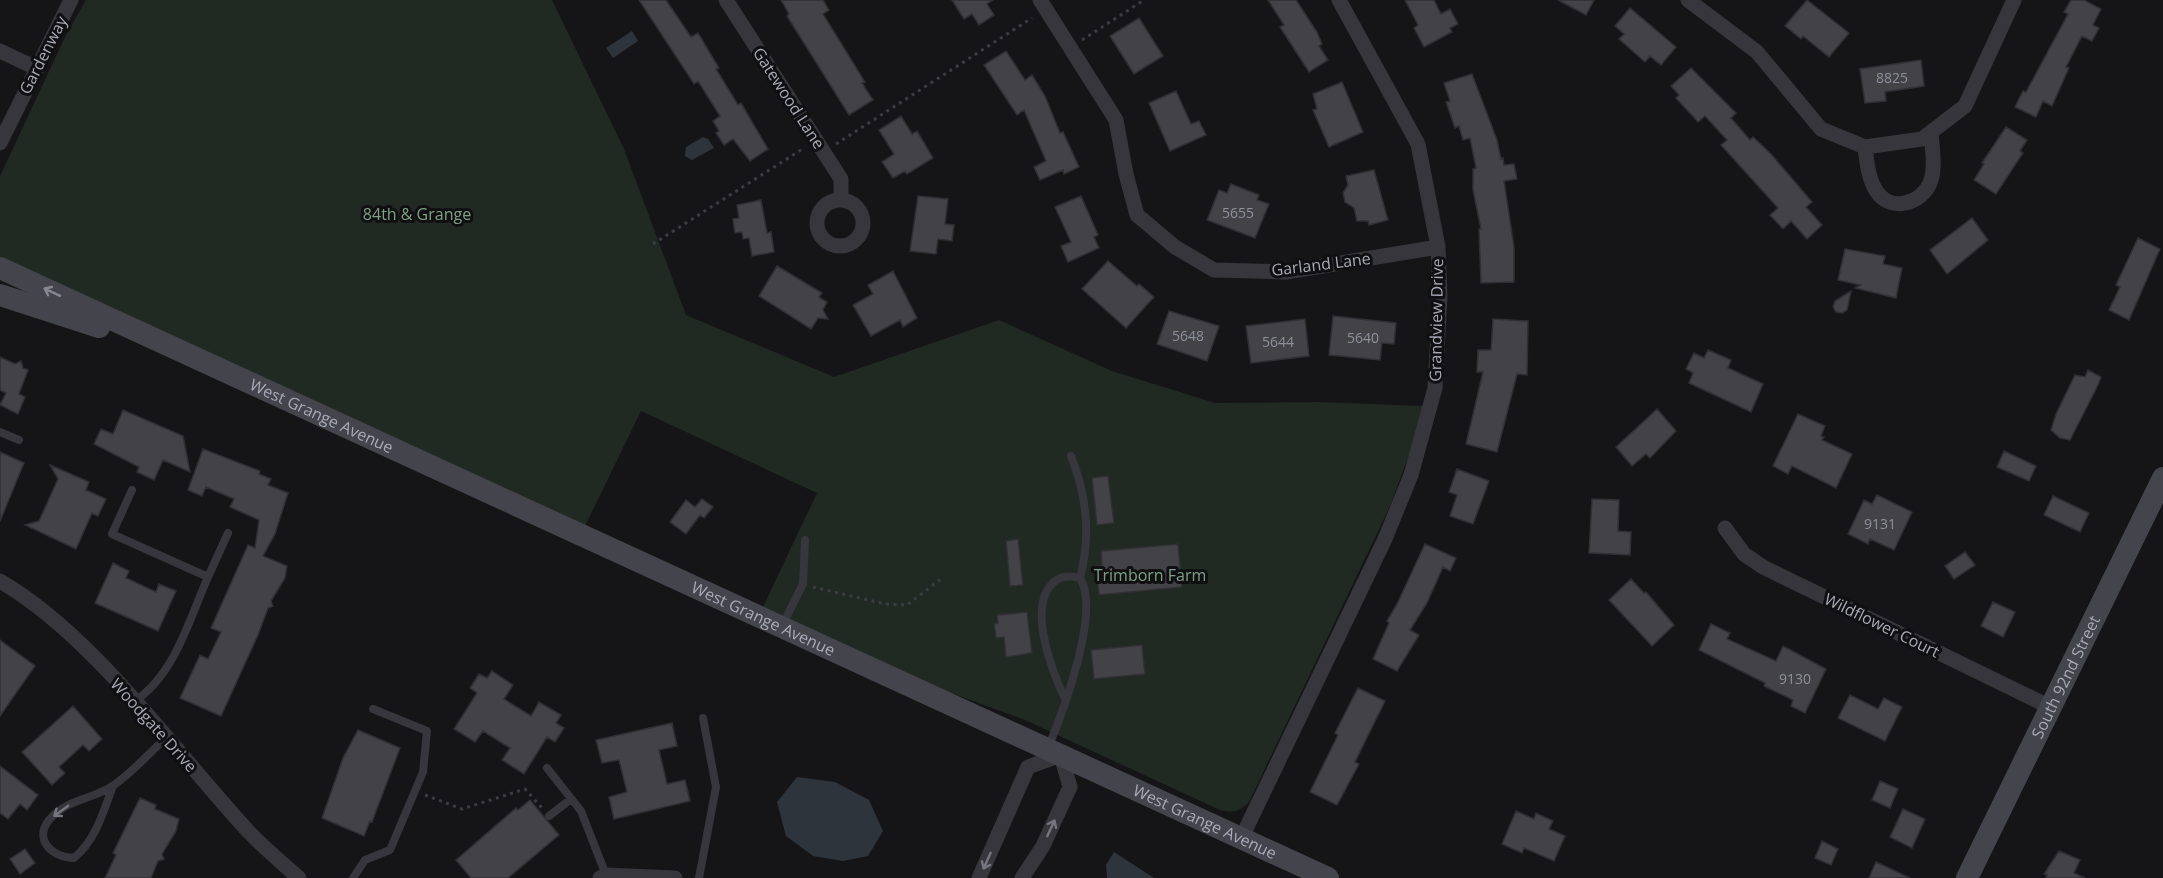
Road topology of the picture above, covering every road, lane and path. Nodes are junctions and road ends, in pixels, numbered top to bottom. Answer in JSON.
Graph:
{"nodes":[{"id":1,"x":71,"y":0,"type":"edge"},
{"id":2,"x":726,"y":0,"type":"edge"},
{"id":3,"x":1040,"y":0,"type":"edge"},
{"id":4,"x":1144,"y":0,"type":"edge"},
{"id":5,"x":1339,"y":0,"type":"edge"},
{"id":6,"x":1688,"y":0,"type":"edge"},
{"id":7,"x":2014,"y":0,"type":"edge"},
{"id":8,"x":1034,"y":17,"type":"dead end"},
{"id":9,"x":1070,"y":47,"type":"junction"},
{"id":10,"x":0,"y":51,"type":"edge"},
{"id":11,"x":36,"y":68,"type":"junction"},
{"id":12,"x":1931,"y":132,"type":"junction"},
{"id":13,"x":0,"y":143,"type":"edge"},
{"id":14,"x":820,"y":146,"type":"junction"},
{"id":15,"x":1865,"y":147,"type":"junction"},
{"id":16,"x":842,"y":200,"type":"dead end"},
{"id":17,"x":653,"y":244,"type":"dead end"},
{"id":18,"x":1438,"y":247,"type":"junction"},
{"id":19,"x":0,"y":268,"type":"edge"},
{"id":20,"x":0,"y":295,"type":"edge"},
{"id":21,"x":200,"y":360,"type":"junction"},
{"id":22,"x":0,"y":432,"type":"edge"},
{"id":23,"x":19,"y":440,"type":"dead end"},
{"id":24,"x":1071,"y":456,"type":"dead end"},
{"id":25,"x":2163,"y":478,"type":"edge"},
{"id":26,"x":132,"y":490,"type":"dead end"},
{"id":27,"x":1725,"y":528,"type":"dead end"},
{"id":28,"x":228,"y":533,"type":"dead end"},
{"id":29,"x":805,"y":540,"type":"dead end"},
{"id":30,"x":208,"y":577,"type":"junction"},
{"id":31,"x":1080,"y":578,"type":"junction"},
{"id":32,"x":941,"y":579,"type":"dead end"},
{"id":33,"x":803,"y":584,"type":"junction"},
{"id":34,"x":2,"y":587,"type":"edge"},
{"id":35,"x":782,"y":627,"type":"junction"},
{"id":36,"x":1066,"y":701,"type":"junction"},
{"id":37,"x":134,"y":702,"type":"junction"},
{"id":38,"x":2050,"y":707,"type":"junction"},
{"id":39,"x":373,"y":709,"type":"dead end"},
{"id":40,"x":703,"y":718,"type":"dead end"},
{"id":41,"x":166,"y":738,"type":"junction"},
{"id":42,"x":1055,"y":752,"type":"junction"},
{"id":43,"x":547,"y":768,"type":"dead end"},
{"id":44,"x":113,"y":786,"type":"junction"},
{"id":45,"x":416,"y":791,"type":"junction"},
{"id":46,"x":571,"y":799,"type":"junction"},
{"id":47,"x":549,"y":816,"type":"joint"},
{"id":48,"x":1242,"y":837,"type":"junction"},
{"id":49,"x":603,"y":876,"type":"edge"},
{"id":50,"x":648,"y":877,"type":"edge"},
{"id":51,"x":299,"y":878,"type":"edge"},
{"id":52,"x":354,"y":878,"type":"edge"},
{"id":53,"x":675,"y":878,"type":"edge"},
{"id":54,"x":699,"y":878,"type":"edge"},
{"id":55,"x":979,"y":878,"type":"edge"},
{"id":56,"x":1022,"y":878,"type":"edge"},
{"id":57,"x":1328,"y":878,"type":"edge"},
{"id":58,"x":1967,"y":878,"type":"edge"}],
"edges":[{"from":1,"to":11,"type":"street","name":"Gardenway"},
{"from":2,"to":14,"type":"street","name":"Gatewood Lane"},
{"from":3,"to":9,"type":"street","name":"Garland Lane"},
{"from":4,"to":9,"type":"path"},
{"from":5,"to":18,"type":"street","name":"Grandview Drive"},
{"from":6,"to":15,"type":"street"},
{"from":7,"to":12,"type":"street"},
{"from":8,"to":14,"type":"path"},
{"from":9,"to":18,"type":"street","name":"Garland Lane"},
{"from":10,"to":11,"type":"street"},
{"from":11,"to":13,"type":"street","name":"Gardenway"},
{"from":12,"to":15,"type":"street"},
{"from":12,"to":15,"type":"street"},
{"from":14,"to":16,"type":"street","name":"Gatewood Lane"},
{"from":14,"to":17,"type":"path"},
{"from":18,"to":48,"type":"street","name":"Grandview Drive"},
{"from":21,"to":19,"type":"street","name":"West Grange Avenue","one_way":true},
{"from":20,"to":21,"type":"street","name":"West Grange Avenue"},
{"from":21,"to":35,"type":"street","name":"West Grange Avenue"},
{"from":22,"to":23,"type":"lane"},
{"from":24,"to":31,"type":"lane"},
{"from":25,"to":38,"type":"street","name":"South 92nd Street"},
{"from":26,"to":30,"type":"lane"},
{"from":27,"to":38,"type":"street","name":"Wildflower Court"},
{"from":28,"to":30,"type":"lane"},
{"from":29,"to":33,"type":"lane"},
{"from":30,"to":37,"type":"lane"},
{"from":31,"to":36,"type":"lane"},
{"from":31,"to":36,"type":"lane"},
{"from":32,"to":33,"type":"path"},
{"from":33,"to":35,"type":"lane"},
{"from":34,"to":37,"type":"street","name":"Woodgate Drive"},
{"from":35,"to":42,"type":"street","name":"West Grange Avenue"},
{"from":36,"to":42,"type":"lane"},
{"from":37,"to":41,"type":"street","name":"Woodgate Drive"},
{"from":38,"to":58,"type":"street","name":"South 92nd Street"},
{"from":39,"to":45,"type":"lane"},
{"from":40,"to":54,"type":"lane"},
{"from":41,"to":44,"type":"lane"},
{"from":41,"to":51,"type":"street","name":"Woodgate Drive"},
{"from":42,"to":48,"type":"street","name":"West Grange Avenue"},
{"from":42,"to":55,"type":"street","one_way":true},
{"from":56,"to":42,"type":"street","one_way":true},
{"from":43,"to":46,"type":"lane"},
{"from":44,"to":44,"type":"lane","one_way":true},
{"from":45,"to":47,"type":"path"},
{"from":45,"to":52,"type":"lane"},
{"from":46,"to":47,"type":"lane"},
{"from":46,"to":49,"type":"lane"},
{"from":48,"to":57,"type":"street","name":"West Grange Avenue"},
{"from":49,"to":50,"type":"street"},
{"from":50,"to":53,"type":"street"}]}
